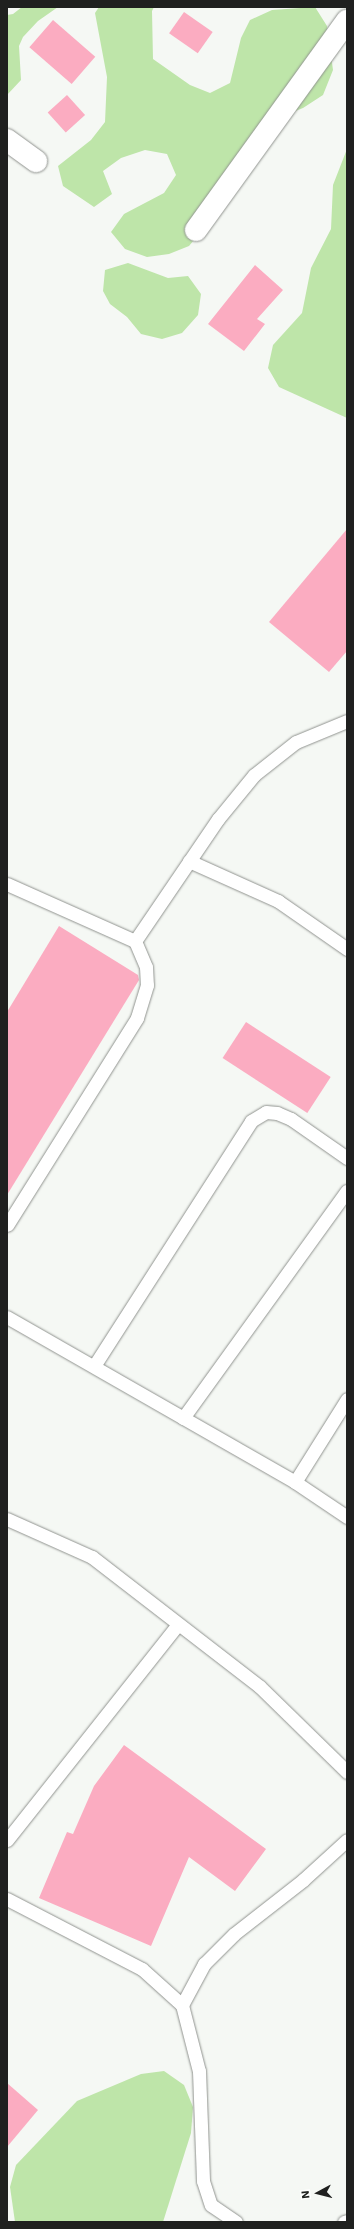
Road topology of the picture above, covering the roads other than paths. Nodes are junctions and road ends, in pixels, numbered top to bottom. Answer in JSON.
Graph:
{"nodes":[{"id":1,"x":338,"y":7,"type":"edge"},
{"id":2,"x":347,"y":15,"type":"edge"},
{"id":3,"x":347,"y":21,"type":"edge"},
{"id":4,"x":7,"y":140,"type":"edge"},
{"id":5,"x":36,"y":161,"type":"dead end"},
{"id":6,"x":196,"y":230,"type":"dead end"},
{"id":7,"x":347,"y":721,"type":"edge"},
{"id":8,"x":190,"y":861,"type":"junction"},
{"id":9,"x":7,"y":884,"type":"edge"},
{"id":10,"x":135,"y":941,"type":"junction"},
{"id":11,"x":347,"y":949,"type":"edge"},
{"id":12,"x":347,"y":1158,"type":"edge"},
{"id":13,"x":347,"y":1191,"type":"edge"},
{"id":14,"x":7,"y":1225,"type":"edge"},
{"id":15,"x":7,"y":1317,"type":"edge"},
{"id":16,"x":94,"y":1366,"type":"junction"},
{"id":17,"x":347,"y":1399,"type":"edge"},
{"id":18,"x":183,"y":1418,"type":"junction"},
{"id":19,"x":294,"y":1482,"type":"junction"},
{"id":20,"x":347,"y":1517,"type":"edge"},
{"id":21,"x":7,"y":1519,"type":"edge"},
{"id":22,"x":178,"y":1624,"type":"junction"},
{"id":23,"x":347,"y":1772,"type":"edge"},
{"id":24,"x":7,"y":1840,"type":"edge"},
{"id":25,"x":347,"y":1840,"type":"edge"},
{"id":26,"x":7,"y":1899,"type":"edge"},
{"id":27,"x":182,"y":2006,"type":"junction"},
{"id":28,"x":236,"y":2222,"type":"edge"}],
"edges":[{"from":1,"to":2,"type":"street"},
{"from":3,"to":6,"type":"street"},
{"from":4,"to":5,"type":"street"},
{"from":7,"to":8,"type":"lane"},
{"from":8,"to":10,"type":"lane"},
{"from":8,"to":11,"type":"lane"},
{"from":9,"to":10,"type":"lane"},
{"from":10,"to":14,"type":"lane"},
{"from":12,"to":16,"type":"lane"},
{"from":13,"to":18,"type":"lane"},
{"from":15,"to":16,"type":"lane"},
{"from":16,"to":18,"type":"lane"},
{"from":17,"to":19,"type":"lane"},
{"from":18,"to":19,"type":"lane"},
{"from":19,"to":20,"type":"lane"},
{"from":21,"to":22,"type":"lane"},
{"from":22,"to":23,"type":"lane"},
{"from":22,"to":24,"type":"lane"},
{"from":25,"to":27,"type":"lane"},
{"from":26,"to":27,"type":"lane"},
{"from":27,"to":28,"type":"lane"}]}
